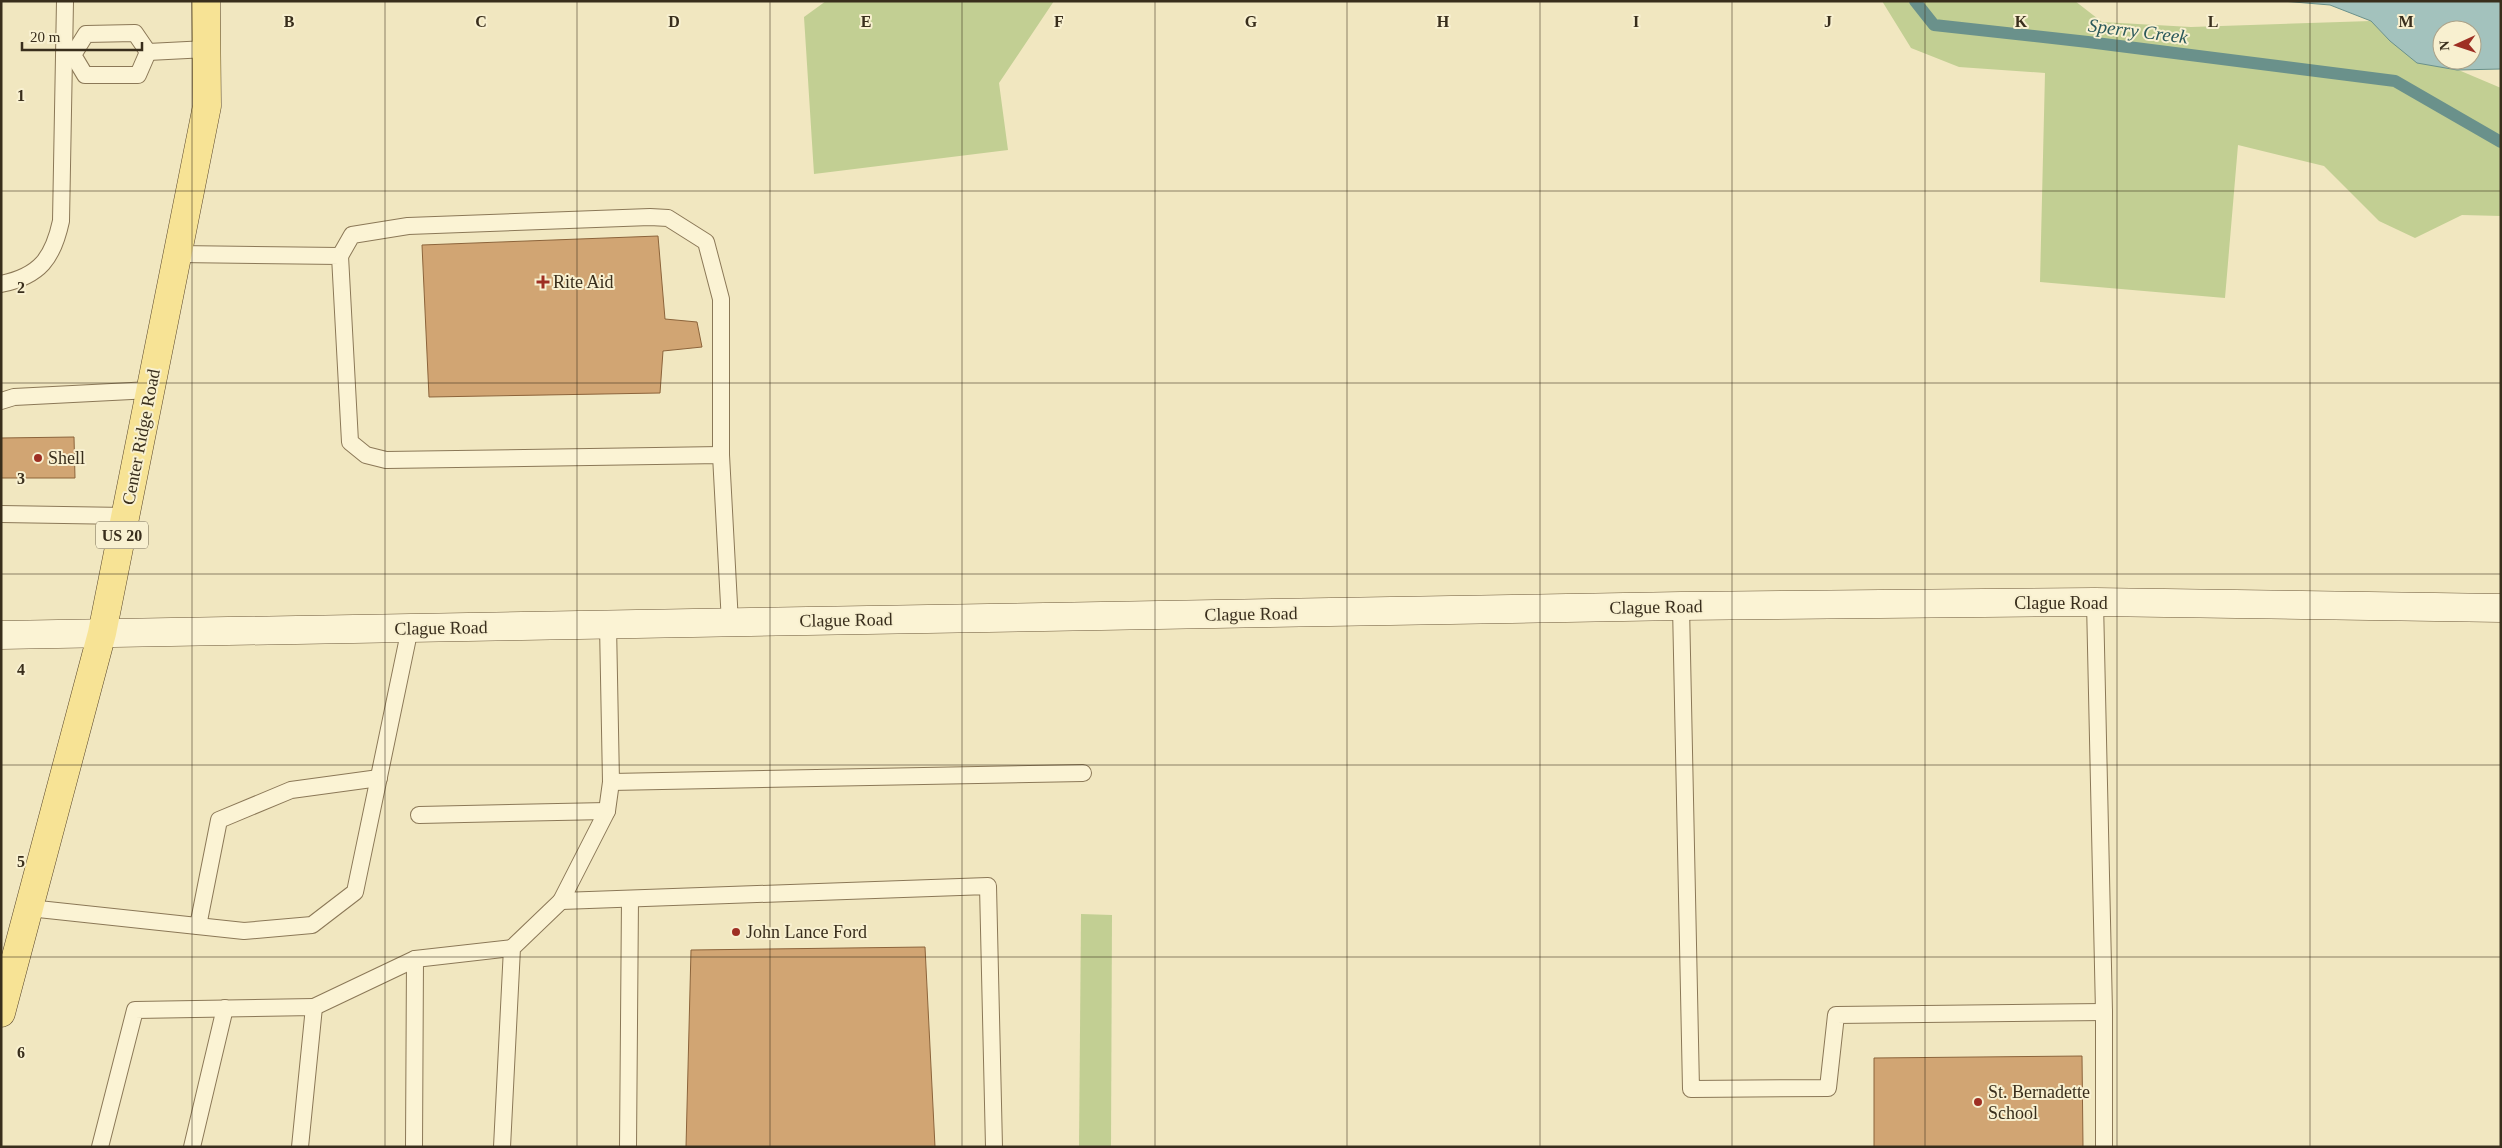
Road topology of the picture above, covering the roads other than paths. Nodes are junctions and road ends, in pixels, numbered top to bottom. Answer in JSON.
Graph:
{"nodes":[{"id":1,"x":65,"y":1,"type":"edge"},
{"id":2,"x":206,"y":1,"type":"edge"},
{"id":3,"x":206,"y":49,"type":"junction"},
{"id":4,"x":148,"y":52,"type":"junction"},
{"id":5,"x":68,"y":54,"type":"junction"},
{"id":6,"x":178,"y":254,"type":"junction"},
{"id":7,"x":340,"y":256,"type":"junction"},
{"id":8,"x":1,"y":284,"type":"edge"},
{"id":9,"x":151,"y":390,"type":"junction"},
{"id":10,"x":1,"y":401,"type":"edge"},
{"id":11,"x":721,"y":455,"type":"junction"},
{"id":12,"x":1,"y":514,"type":"edge"},
{"id":13,"x":126,"y":516,"type":"junction"},
{"id":14,"x":2095,"y":602,"type":"junction"},
{"id":15,"x":1681,"y":606,"type":"junction"},
{"id":16,"x":2501,"y":608,"type":"edge"},
{"id":17,"x":730,"y":623,"type":"junction"},
{"id":18,"x":608,"y":625,"type":"junction"},
{"id":19,"x":410,"y":628,"type":"junction"},
{"id":20,"x":102,"y":633,"type":"junction"},
{"id":21,"x":1,"y":635,"type":"edge"},
{"id":22,"x":1082,"y":772,"type":"dead end"},
{"id":23,"x":379,"y":778,"type":"junction"},
{"id":24,"x":611,"y":782,"type":"junction"},
{"id":25,"x":607,"y":810,"type":"junction"},
{"id":26,"x":420,"y":815,"type":"dead end"},
{"id":27,"x":630,"y":898,"type":"junction"},
{"id":28,"x":561,"y":901,"type":"junction"},
{"id":29,"x":29,"y":908,"type":"junction"},
{"id":30,"x":198,"y":926,"type":"junction"},
{"id":31,"x":512,"y":948,"type":"junction"},
{"id":32,"x":9,"y":953,"type":"edge"},
{"id":33,"x":415,"y":959,"type":"junction"},
{"id":34,"x":314,"y":1007,"type":"junction"},
{"id":35,"x":225,"y":1008,"type":"junction"},
{"id":36,"x":2104,"y":1012,"type":"junction"},
{"id":37,"x":1,"y":1013,"type":"edge"},
{"id":38,"x":100,"y":1147,"type":"edge"},
{"id":39,"x":192,"y":1147,"type":"edge"},
{"id":40,"x":300,"y":1147,"type":"edge"},
{"id":41,"x":414,"y":1147,"type":"edge"},
{"id":42,"x":502,"y":1147,"type":"edge"},
{"id":43,"x":628,"y":1147,"type":"edge"},
{"id":44,"x":994,"y":1147,"type":"edge"},
{"id":45,"x":2104,"y":1147,"type":"edge"}],
"edges":[{"from":1,"to":5,"type":"lane"},
{"from":2,"to":3,"type":"main road","name":"Center Ridge Road","number":"US 20"},
{"from":3,"to":4,"type":"lane"},
{"from":3,"to":6,"type":"main road","name":"Center Ridge Road","number":"US 20"},
{"from":4,"to":5,"type":"lane"},
{"from":4,"to":5,"type":"lane"},
{"from":5,"to":8,"type":"lane"},
{"from":6,"to":7,"type":"lane"},
{"from":6,"to":9,"type":"main road","name":"Center Ridge Road","number":"US 20"},
{"from":7,"to":11,"type":"lane"},
{"from":7,"to":11,"type":"lane"},
{"from":9,"to":10,"type":"lane"},
{"from":9,"to":13,"type":"main road","name":"Center Ridge Road","number":"US 20"},
{"from":11,"to":17,"type":"lane"},
{"from":12,"to":13,"type":"lane"},
{"from":13,"to":20,"type":"main road","name":"Center Ridge Road","number":"US 20"},
{"from":14,"to":15,"type":"main road","name":"Clague Road"},
{"from":14,"to":16,"type":"main road","name":"Clague Road"},
{"from":14,"to":36,"type":"lane"},
{"from":15,"to":17,"type":"main road","name":"Clague Road"},
{"from":15,"to":36,"type":"lane"},
{"from":17,"to":18,"type":"main road","name":"Clague Road"},
{"from":18,"to":19,"type":"main road","name":"Clague Road"},
{"from":18,"to":24,"type":"lane"},
{"from":19,"to":20,"type":"main road","name":"Clague Road"},
{"from":19,"to":23,"type":"lane"},
{"from":20,"to":21,"type":"main road","name":"Clague Road"},
{"from":20,"to":29,"type":"main road","name":"Center Ridge Road","number":"US 20"},
{"from":22,"to":24,"type":"lane"},
{"from":23,"to":30,"type":"lane"},
{"from":23,"to":30,"type":"lane"},
{"from":24,"to":25,"type":"lane"},
{"from":25,"to":26,"type":"lane"},
{"from":25,"to":28,"type":"lane"},
{"from":27,"to":28,"type":"lane"},
{"from":27,"to":43,"type":"lane"},
{"from":27,"to":44,"type":"lane"},
{"from":28,"to":31,"type":"lane"},
{"from":29,"to":30,"type":"lane"},
{"from":29,"to":32,"type":"main road","name":"Center Ridge Road","number":"US 20"},
{"from":31,"to":33,"type":"lane"},
{"from":31,"to":42,"type":"lane"},
{"from":32,"to":37,"type":"main road","name":"Center Ridge Road","number":"US 20"},
{"from":33,"to":34,"type":"lane"},
{"from":33,"to":41,"type":"lane"},
{"from":34,"to":35,"type":"lane"},
{"from":34,"to":40,"type":"lane"},
{"from":35,"to":38,"type":"lane"},
{"from":35,"to":39,"type":"lane"},
{"from":36,"to":45,"type":"lane"}]}
